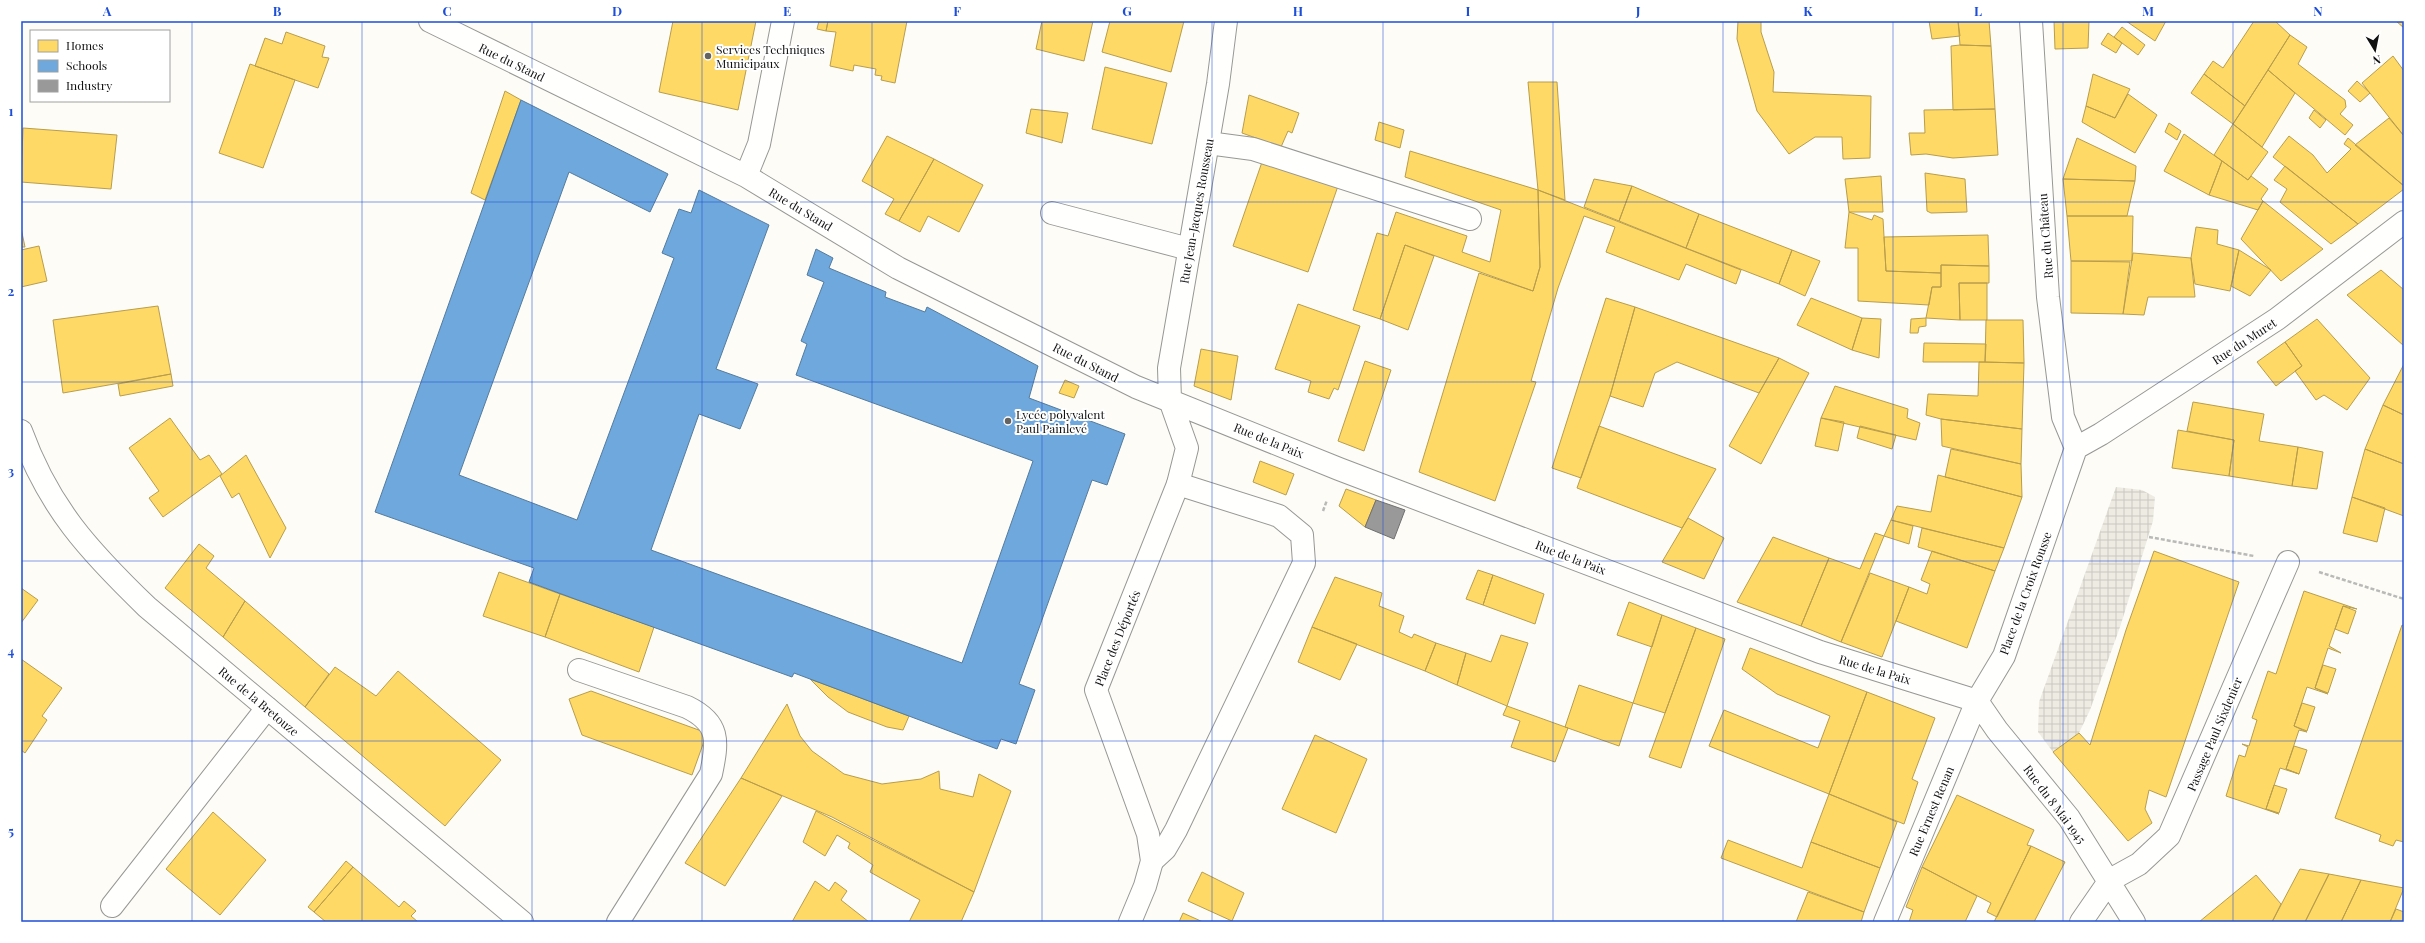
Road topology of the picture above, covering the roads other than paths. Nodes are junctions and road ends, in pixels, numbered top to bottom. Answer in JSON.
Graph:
{"nodes":[{"id":1,"x":430,"y":21,"type":"edge"},
{"id":2,"x":782,"y":21,"type":"edge"},
{"id":3,"x":1226,"y":21,"type":"edge"},
{"id":4,"x":2031,"y":21,"type":"edge"},
{"id":5,"x":1208,"y":143,"type":"junction"},
{"id":6,"x":746,"y":176,"type":"junction"},
{"id":7,"x":1052,"y":213,"type":"dead end"},
{"id":8,"x":1470,"y":219,"type":"dead end"},
{"id":9,"x":2404,"y":222,"type":"edge"},
{"id":10,"x":1189,"y":249,"type":"junction"},
{"id":11,"x":1170,"y":400,"type":"junction"},
{"id":12,"x":21,"y":431,"type":"edge"},
{"id":13,"x":2076,"y":448,"type":"junction"},
{"id":14,"x":27,"y":464,"type":"edge"},
{"id":15,"x":1178,"y":484,"type":"junction"},
{"id":16,"x":2288,"y":562,"type":"road end"},
{"id":17,"x":579,"y":670,"type":"dead end"},
{"id":18,"x":1977,"y":701,"type":"junction"},
{"id":19,"x":267,"y":708,"type":"junction"},
{"id":20,"x":1152,"y":861,"type":"junction"},
{"id":21,"x":2110,"y":880,"type":"junction"},
{"id":22,"x":112,"y":906,"type":"dead end"},
{"id":23,"x":522,"y":922,"type":"edge"},
{"id":24,"x":618,"y":922,"type":"edge"},
{"id":25,"x":1130,"y":922,"type":"edge"},
{"id":26,"x":1885,"y":922,"type":"edge"},
{"id":27,"x":2082,"y":922,"type":"edge"},
{"id":28,"x":2134,"y":922,"type":"edge"}],
"edges":[{"from":1,"to":6,"type":"street","name":"Rue du Stand"},
{"from":2,"to":6,"type":"street"},
{"from":3,"to":5,"type":"street","name":"Rue Jean-Jacques Rousseau"},
{"from":4,"to":13,"type":"street","name":"Rue du Château"},
{"from":5,"to":8,"type":"street"},
{"from":5,"to":10,"type":"street","name":"Rue Jean-Jacques Rousseau"},
{"from":6,"to":11,"type":"street","name":"Rue du Stand"},
{"from":7,"to":10,"type":"street"},
{"from":9,"to":13,"type":"street","name":"Rue du Muret"},
{"from":10,"to":11,"type":"street","name":"Rue Jean-Jacques Rousseau"},
{"from":11,"to":15,"type":"street","name":"Place des Déportés"},
{"from":11,"to":18,"type":"street","name":"Rue de la Paix"},
{"from":12,"to":14,"type":"street","name":"Rue de la Bretouze"},
{"from":13,"to":18,"type":"street","name":"Place de la Croix Rousse"},
{"from":14,"to":19,"type":"street","name":"Rue de la Bretouze"},
{"from":15,"to":20,"type":"street","name":"Place des Déportés"},
{"from":15,"to":20,"type":"street"},
{"from":16,"to":21,"type":"street","name":"Passage Paul Sixdenier"},
{"from":17,"to":24,"type":"street"},
{"from":18,"to":21,"type":"street","name":"Rue du 8 Mai 1945"},
{"from":18,"to":26,"type":"street","name":"Rue Ernest Renan"},
{"from":19,"to":22,"type":"street"},
{"from":19,"to":23,"type":"street","name":"Rue de la Bretouze"},
{"from":20,"to":25,"type":"street","name":"Place des Déportés"},
{"from":21,"to":27,"type":"street"},
{"from":21,"to":28,"type":"street","name":"Rue du 8 Mai 1945"}]}
